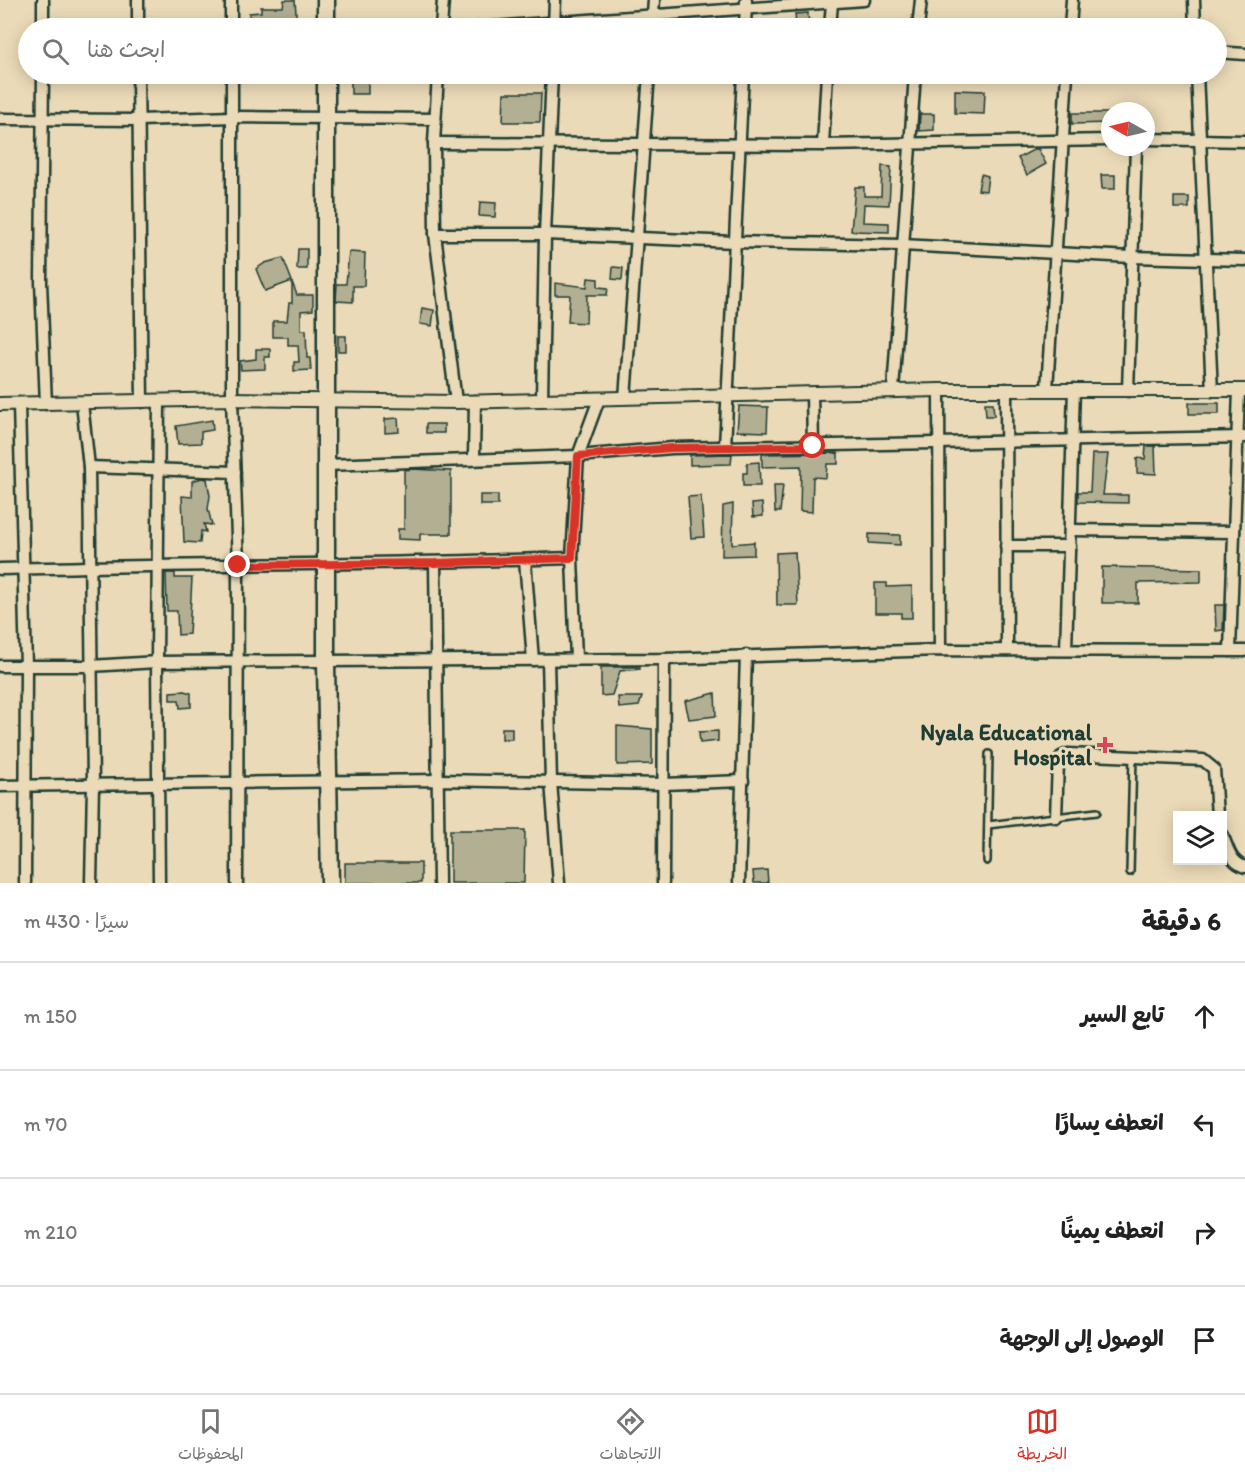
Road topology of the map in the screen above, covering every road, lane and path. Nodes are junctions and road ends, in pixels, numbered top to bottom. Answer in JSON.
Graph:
{"nodes":[{"id":1,"x":43,"y":0,"type":"edge"},
{"id":2,"x":138,"y":0,"type":"edge"},
{"id":3,"x":231,"y":0,"type":"edge"},
{"id":4,"x":326,"y":0,"type":"edge"},
{"id":5,"x":443,"y":0,"type":"edge"},
{"id":6,"x":555,"y":0,"type":"edge"},
{"id":7,"x":654,"y":0,"type":"edge"},
{"id":8,"x":864,"y":0,"type":"edge"},
{"id":9,"x":921,"y":0,"type":"edge"},
{"id":10,"x":1072,"y":0,"type":"edge"},
{"id":11,"x":1194,"y":0,"type":"edge"},
{"id":12,"x":832,"y":3,"type":"junction"},
{"id":13,"x":746,"y":5,"type":"edge"},
{"id":14,"x":654,"y":16,"type":"junction"},
{"id":15,"x":43,"y":18,"type":"edge"},
{"id":16,"x":138,"y":18,"type":"edge"},
{"id":17,"x":231,"y":18,"type":"edge"},
{"id":18,"x":326,"y":18,"type":"edge"},
{"id":19,"x":442,"y":18,"type":"edge"},
{"id":20,"x":554,"y":18,"type":"edge"},
{"id":21,"x":632,"y":18,"type":"edge"},
{"id":22,"x":831,"y":18,"type":"edge"},
{"id":23,"x":919,"y":18,"type":"edge"},
{"id":24,"x":1071,"y":18,"type":"edge"},
{"id":25,"x":1195,"y":18,"type":"edge"},
{"id":26,"x":1227,"y":53,"type":"edge"},
{"id":27,"x":1245,"y":54,"type":"edge"},
{"id":28,"x":43,"y":84,"type":"edge"},
{"id":29,"x":138,"y":84,"type":"edge"},
{"id":30,"x":232,"y":84,"type":"edge"},
{"id":31,"x":326,"y":84,"type":"edge"},
{"id":32,"x":437,"y":84,"type":"edge"},
{"id":33,"x":552,"y":84,"type":"edge"},
{"id":34,"x":647,"y":84,"type":"edge"},
{"id":35,"x":743,"y":84,"type":"edge"},
{"id":36,"x":826,"y":84,"type":"edge"},
{"id":37,"x":914,"y":84,"type":"edge"},
{"id":38,"x":1066,"y":84,"type":"edge"},
{"id":39,"x":1197,"y":84,"type":"edge"},
{"id":40,"x":42,"y":117,"type":"junction"},
{"id":41,"x":233,"y":117,"type":"junction"},
{"id":42,"x":326,"y":118,"type":"junction"},
{"id":43,"x":0,"y":119,"type":"edge"},
{"id":44,"x":435,"y":119,"type":"junction"},
{"id":45,"x":139,"y":120,"type":"junction"},
{"id":46,"x":1101,"y":140,"type":"edge"},
{"id":47,"x":1155,"y":140,"type":"edge"},
{"id":48,"x":1200,"y":141,"type":"junction"},
{"id":49,"x":1245,"y":141,"type":"edge"},
{"id":50,"x":549,"y":142,"type":"junction"},
{"id":51,"x":1063,"y":142,"type":"junction"},
{"id":52,"x":434,"y":143,"type":"junction"},
{"id":53,"x":910,"y":143,"type":"junction"},
{"id":54,"x":642,"y":144,"type":"junction"},
{"id":55,"x":740,"y":145,"type":"junction"},
{"id":56,"x":823,"y":146,"type":"junction"},
{"id":57,"x":1136,"y":156,"type":"edge"},
{"id":58,"x":435,"y":234,"type":"junction"},
{"id":59,"x":545,"y":234,"type":"junction"},
{"id":60,"x":637,"y":238,"type":"junction"},
{"id":61,"x":735,"y":242,"type":"junction"},
{"id":62,"x":902,"y":245,"type":"junction"},
{"id":63,"x":1055,"y":254,"type":"junction"},
{"id":64,"x":1131,"y":257,"type":"junction"},
{"id":65,"x":1205,"y":259,"type":"junction"},
{"id":66,"x":1245,"y":260,"type":"edge"},
{"id":67,"x":1006,"y":389,"type":"junction"},
{"id":68,"x":1047,"y":389,"type":"junction"},
{"id":69,"x":1074,"y":389,"type":"junction"},
{"id":70,"x":939,"y":390,"type":"junction"},
{"id":71,"x":1242,"y":390,"type":"edge"},
{"id":72,"x":893,"y":391,"type":"junction"},
{"id":73,"x":1128,"y":391,"type":"junction"},
{"id":74,"x":1212,"y":391,"type":"junction"},
{"id":75,"x":812,"y":393,"type":"junction"},
{"id":76,"x":726,"y":395,"type":"junction"},
{"id":77,"x":625,"y":398,"type":"junction"},
{"id":78,"x":232,"y":399,"type":"junction"},
{"id":79,"x":599,"y":399,"type":"junction"},
{"id":80,"x":328,"y":400,"type":"junction"},
{"id":81,"x":542,"y":400,"type":"junction"},
{"id":82,"x":475,"y":401,"type":"junction"},
{"id":83,"x":142,"y":402,"type":"junction"},
{"id":84,"x":159,"y":402,"type":"junction"},
{"id":85,"x":456,"y":402,"type":"junction"},
{"id":86,"x":82,"y":403,"type":"junction"},
{"id":87,"x":0,"y":404,"type":"edge"},
{"id":88,"x":46,"y":404,"type":"junction"},
{"id":89,"x":19,"y":405,"type":"junction"},
{"id":90,"x":1241,"y":437,"type":"edge"},
{"id":91,"x":1072,"y":439,"type":"junction"},
{"id":92,"x":1005,"y":441,"type":"junction"},
{"id":93,"x":940,"y":444,"type":"junction"},
{"id":94,"x":813,"y":446,"type":"junction"},
{"id":95,"x":725,"y":447,"type":"junction"},
{"id":96,"x":578,"y":456,"type":"junction"},
{"id":97,"x":474,"y":457,"type":"junction"},
{"id":98,"x":326,"y":465,"type":"junction"},
{"id":99,"x":89,"y":467,"type":"junction"},
{"id":100,"x":159,"y":468,"type":"junction"},
{"id":101,"x":235,"y":472,"type":"junction"},
{"id":102,"x":1071,"y":530,"type":"junction"},
{"id":103,"x":1234,"y":532,"type":"junction"},
{"id":104,"x":1006,"y":546,"type":"junction"},
{"id":105,"x":1070,"y":546,"type":"junction"},
{"id":106,"x":572,"y":558,"type":"junction"},
{"id":107,"x":525,"y":560,"type":"junction"},
{"id":108,"x":435,"y":563,"type":"junction"},
{"id":109,"x":159,"y":564,"type":"junction"},
{"id":110,"x":238,"y":565,"type":"junction"},
{"id":111,"x":326,"y":565,"type":"junction"},
{"id":112,"x":23,"y":568,"type":"junction"},
{"id":113,"x":89,"y":568,"type":"junction"},
{"id":114,"x":0,"y":569,"type":"edge"},
{"id":115,"x":940,"y":650,"type":"junction"},
{"id":116,"x":1007,"y":650,"type":"junction"},
{"id":117,"x":1066,"y":650,"type":"junction"},
{"id":118,"x":1230,"y":651,"type":"junction"},
{"id":119,"x":1245,"y":651,"type":"edge"},
{"id":120,"x":746,"y":655,"type":"junction"},
{"id":121,"x":576,"y":659,"type":"junction"},
{"id":122,"x":664,"y":659,"type":"junction"},
{"id":123,"x":533,"y":660,"type":"junction"},
{"id":124,"x":548,"y":660,"type":"junction"},
{"id":125,"x":438,"y":661,"type":"junction"},
{"id":126,"x":157,"y":662,"type":"junction"},
{"id":127,"x":239,"y":662,"type":"junction"},
{"id":128,"x":326,"y":663,"type":"junction"},
{"id":129,"x":0,"y":666,"type":"edge"},
{"id":130,"x":26,"y":666,"type":"junction"},
{"id":131,"x":90,"y":666,"type":"junction"},
{"id":132,"x":988,"y":754,"type":"dead end"},
{"id":133,"x":1133,"y":757,"type":"junction"},
{"id":134,"x":438,"y":780,"type":"junction"},
{"id":135,"x":743,"y":781,"type":"junction"},
{"id":136,"x":551,"y":782,"type":"junction"},
{"id":137,"x":239,"y":783,"type":"junction"},
{"id":138,"x":328,"y":783,"type":"junction"},
{"id":139,"x":93,"y":784,"type":"junction"},
{"id":140,"x":664,"y":784,"type":"junction"},
{"id":141,"x":27,"y":785,"type":"junction"},
{"id":142,"x":159,"y":785,"type":"junction"},
{"id":143,"x":0,"y":786,"type":"edge"},
{"id":144,"x":1217,"y":811,"type":"edge"},
{"id":145,"x":1097,"y":812,"type":"dead end"},
{"id":146,"x":1056,"y":817,"type":"junction"},
{"id":147,"x":988,"y":825,"type":"junction"},
{"id":148,"x":1227,"y":847,"type":"edge"},
{"id":149,"x":987,"y":861,"type":"dead end"},
{"id":150,"x":1245,"y":867,"type":"edge"},
{"id":151,"x":1130,"y":872,"type":"dead end"},
{"id":152,"x":25,"y":883,"type":"edge"},
{"id":153,"x":91,"y":883,"type":"edge"},
{"id":154,"x":159,"y":883,"type":"edge"},
{"id":155,"x":237,"y":883,"type":"edge"},
{"id":156,"x":330,"y":883,"type":"edge"},
{"id":157,"x":439,"y":883,"type":"edge"},
{"id":158,"x":559,"y":883,"type":"edge"},
{"id":159,"x":663,"y":883,"type":"edge"},
{"id":160,"x":739,"y":883,"type":"edge"}],
"edges":[{"from":1,"to":15,"type":"street"},
{"from":2,"to":16,"type":"street"},
{"from":3,"to":17,"type":"street"},
{"from":4,"to":18,"type":"highway"},
{"from":5,"to":19,"type":"street"},
{"from":6,"to":20,"type":"street"},
{"from":7,"to":14,"type":"street"},
{"from":8,"to":12,"type":"street"},
{"from":9,"to":23,"type":"street"},
{"from":10,"to":24,"type":"street"},
{"from":11,"to":25,"type":"street"},
{"from":12,"to":13,"type":"street"},
{"from":12,"to":22,"type":"street"},
{"from":13,"to":14,"type":"street"},
{"from":14,"to":21,"type":"street"},
{"from":26,"to":27,"type":"street"},
{"from":28,"to":40,"type":"street"},
{"from":29,"to":45,"type":"street"},
{"from":30,"to":41,"type":"street"},
{"from":31,"to":42,"type":"highway"},
{"from":32,"to":44,"type":"street"},
{"from":33,"to":50,"type":"street"},
{"from":34,"to":54,"type":"street"},
{"from":35,"to":55,"type":"street"},
{"from":36,"to":56,"type":"street"},
{"from":37,"to":53,"type":"street"},
{"from":38,"to":51,"type":"street"},
{"from":39,"to":48,"type":"street"},
{"from":40,"to":43,"type":"street"},
{"from":40,"to":45,"type":"street"},
{"from":40,"to":88,"type":"street"},
{"from":41,"to":42,"type":"street"},
{"from":41,"to":45,"type":"street"},
{"from":41,"to":78,"type":"street"},
{"from":42,"to":44,"type":"street"},
{"from":42,"to":80,"type":"highway"},
{"from":44,"to":52,"type":"street"},
{"from":45,"to":83,"type":"street"},
{"from":46,"to":51,"type":"street"},
{"from":47,"to":48,"type":"street"},
{"from":48,"to":49,"type":"street"},
{"from":48,"to":65,"type":"street"},
{"from":50,"to":52,"type":"street"},
{"from":50,"to":54,"type":"street"},
{"from":50,"to":59,"type":"street"},
{"from":51,"to":53,"type":"street"},
{"from":51,"to":63,"type":"street"},
{"from":52,"to":58,"type":"street"},
{"from":53,"to":56,"type":"street"},
{"from":53,"to":62,"type":"street"},
{"from":54,"to":55,"type":"street"},
{"from":54,"to":60,"type":"street"},
{"from":55,"to":56,"type":"street"},
{"from":55,"to":61,"type":"street"},
{"from":57,"to":64,"type":"street"},
{"from":58,"to":59,"type":"street"},
{"from":58,"to":85,"type":"street"},
{"from":59,"to":60,"type":"street"},
{"from":59,"to":81,"type":"street"},
{"from":60,"to":61,"type":"street"},
{"from":60,"to":77,"type":"street"},
{"from":61,"to":62,"type":"street"},
{"from":61,"to":76,"type":"street"},
{"from":62,"to":63,"type":"street"},
{"from":62,"to":72,"type":"street"},
{"from":63,"to":64,"type":"street"},
{"from":63,"to":68,"type":"street"},
{"from":64,"to":65,"type":"street"},
{"from":64,"to":73,"type":"street"},
{"from":65,"to":66,"type":"street"},
{"from":65,"to":74,"type":"street"},
{"from":67,"to":68,"type":"street"},
{"from":67,"to":70,"type":"street"},
{"from":67,"to":92,"type":"street"},
{"from":68,"to":69,"type":"street"},
{"from":69,"to":73,"type":"street"},
{"from":69,"to":91,"type":"street"},
{"from":70,"to":72,"type":"street"},
{"from":70,"to":93,"type":"street"},
{"from":71,"to":74,"type":"street"},
{"from":71,"to":90,"type":"street"},
{"from":72,"to":75,"type":"street"},
{"from":73,"to":74,"type":"street"},
{"from":75,"to":76,"type":"street"},
{"from":75,"to":94,"type":"street"},
{"from":76,"to":77,"type":"street"},
{"from":76,"to":95,"type":"street"},
{"from":77,"to":79,"type":"street"},
{"from":78,"to":80,"type":"street"},
{"from":78,"to":84,"type":"street"},
{"from":78,"to":101,"type":"street"},
{"from":79,"to":81,"type":"street"},
{"from":79,"to":96,"type":"street"},
{"from":80,"to":85,"type":"street"},
{"from":80,"to":98,"type":"highway"},
{"from":81,"to":82,"type":"street"},
{"from":82,"to":85,"type":"street"},
{"from":82,"to":97,"type":"street"},
{"from":83,"to":84,"type":"street"},
{"from":83,"to":86,"type":"street"},
{"from":84,"to":100,"type":"street"},
{"from":86,"to":88,"type":"street"},
{"from":86,"to":99,"type":"street"},
{"from":87,"to":89,"type":"street"},
{"from":88,"to":89,"type":"street"},
{"from":89,"to":112,"type":"street"},
{"from":90,"to":91,"type":"street"},
{"from":90,"to":103,"type":"street"},
{"from":91,"to":92,"type":"street"},
{"from":91,"to":102,"type":"street"},
{"from":92,"to":93,"type":"street"},
{"from":92,"to":104,"type":"street"},
{"from":93,"to":94,"type":"street"},
{"from":93,"to":115,"type":"street"},
{"from":94,"to":95,"type":"street"},
{"from":95,"to":96,"type":"street"},
{"from":96,"to":97,"type":"street"},
{"from":96,"to":106,"type":"street"},
{"from":97,"to":98,"type":"street"},
{"from":98,"to":111,"type":"highway"},
{"from":99,"to":100,"type":"street"},
{"from":99,"to":113,"type":"street"},
{"from":100,"to":101,"type":"street"},
{"from":100,"to":109,"type":"street"},
{"from":101,"to":110,"type":"street"},
{"from":102,"to":103,"type":"street"},
{"from":102,"to":105,"type":"street"},
{"from":103,"to":118,"type":"street"},
{"from":104,"to":105,"type":"street"},
{"from":104,"to":116,"type":"street"},
{"from":105,"to":117,"type":"street"},
{"from":106,"to":107,"type":"street"},
{"from":106,"to":121,"type":"street"},
{"from":107,"to":108,"type":"street"},
{"from":107,"to":123,"type":"street"},
{"from":108,"to":111,"type":"street"},
{"from":108,"to":125,"type":"street"},
{"from":109,"to":110,"type":"street"},
{"from":109,"to":113,"type":"street"},
{"from":109,"to":126,"type":"street"},
{"from":110,"to":111,"type":"street"},
{"from":110,"to":127,"type":"street"},
{"from":111,"to":128,"type":"highway"},
{"from":112,"to":113,"type":"street"},
{"from":112,"to":114,"type":"street"},
{"from":112,"to":130,"type":"street"},
{"from":113,"to":131,"type":"street"},
{"from":115,"to":116,"type":"street"},
{"from":115,"to":120,"type":"street"},
{"from":116,"to":117,"type":"street"},
{"from":117,"to":118,"type":"street"},
{"from":118,"to":119,"type":"street"},
{"from":120,"to":122,"type":"street"},
{"from":120,"to":135,"type":"street"},
{"from":121,"to":122,"type":"street"},
{"from":121,"to":124,"type":"street"},
{"from":122,"to":140,"type":"street"},
{"from":123,"to":124,"type":"street"},
{"from":123,"to":125,"type":"street"},
{"from":124,"to":136,"type":"street"},
{"from":125,"to":128,"type":"street"},
{"from":125,"to":134,"type":"street"},
{"from":126,"to":127,"type":"street"},
{"from":126,"to":131,"type":"street"},
{"from":126,"to":142,"type":"street"},
{"from":127,"to":128,"type":"street"},
{"from":127,"to":137,"type":"street"},
{"from":128,"to":138,"type":"highway"},
{"from":129,"to":130,"type":"street"},
{"from":130,"to":131,"type":"street"},
{"from":130,"to":141,"type":"street"},
{"from":131,"to":139,"type":"street"},
{"from":132,"to":147,"type":"lane"},
{"from":133,"to":144,"type":"street"},
{"from":133,"to":146,"type":"street"},
{"from":133,"to":151,"type":"lane"},
{"from":134,"to":136,"type":"street"},
{"from":134,"to":138,"type":"street"},
{"from":134,"to":157,"type":"street"},
{"from":135,"to":140,"type":"street"},
{"from":135,"to":160,"type":"street"},
{"from":136,"to":140,"type":"street"},
{"from":136,"to":158,"type":"street"},
{"from":137,"to":138,"type":"street"},
{"from":137,"to":142,"type":"street"},
{"from":137,"to":155,"type":"street"},
{"from":138,"to":156,"type":"highway"},
{"from":139,"to":141,"type":"street"},
{"from":139,"to":142,"type":"street"},
{"from":139,"to":153,"type":"street"},
{"from":140,"to":159,"type":"street"},
{"from":141,"to":143,"type":"street"},
{"from":141,"to":152,"type":"street"},
{"from":142,"to":154,"type":"street"},
{"from":145,"to":146,"type":"lane"},
{"from":146,"to":147,"type":"lane"},
{"from":147,"to":149,"type":"lane"},
{"from":148,"to":150,"type":"street"}]}
